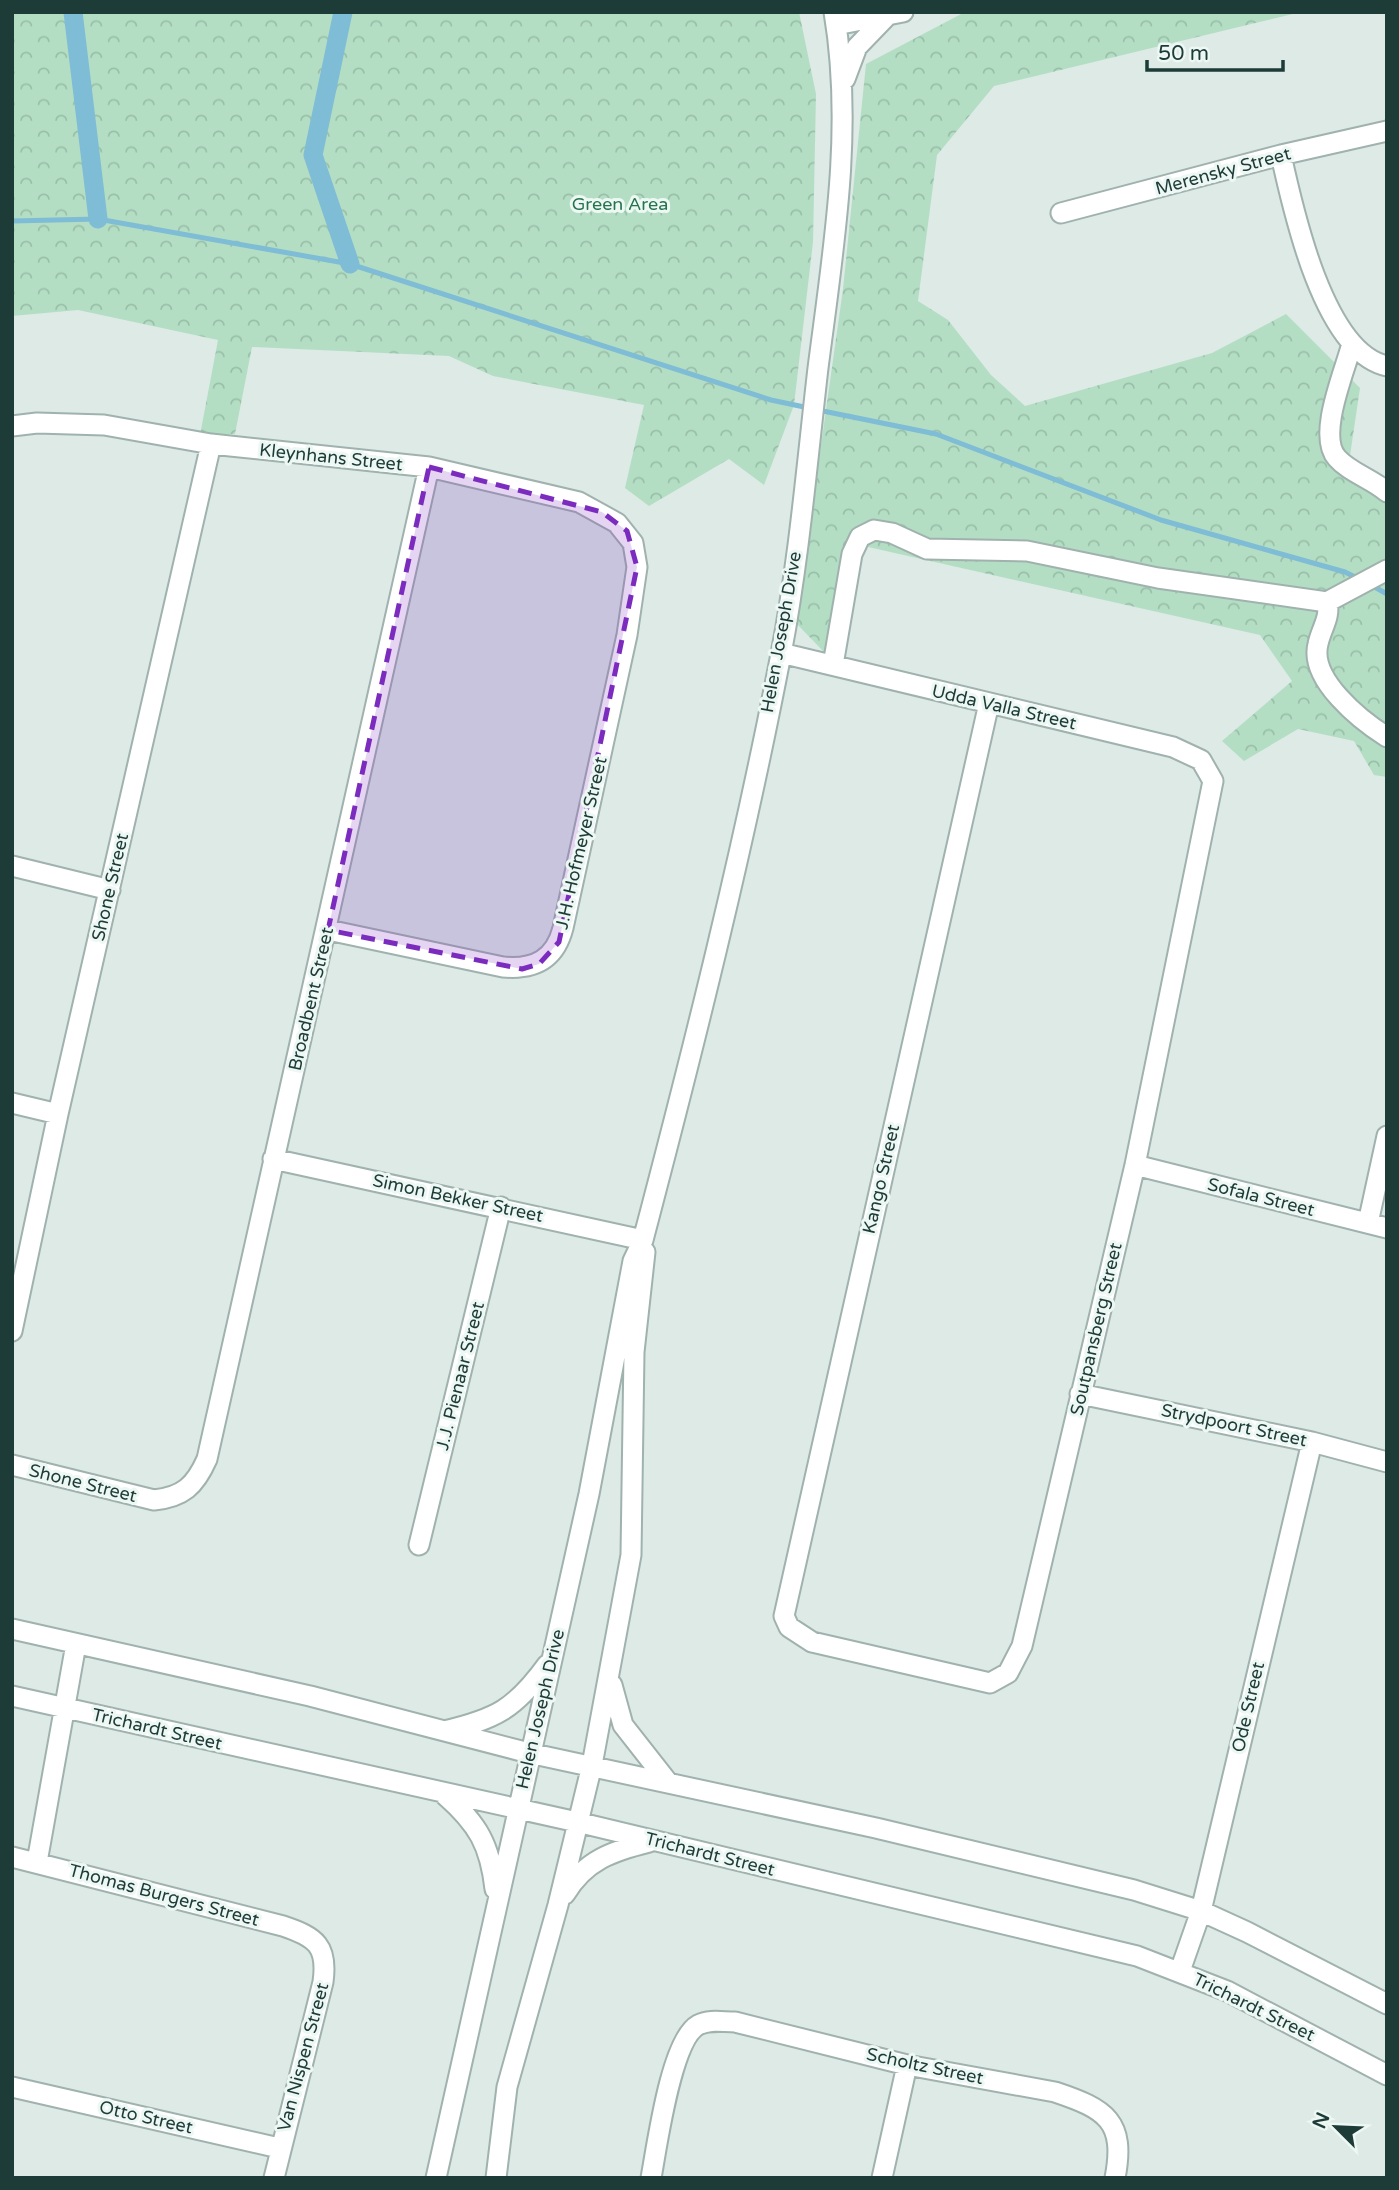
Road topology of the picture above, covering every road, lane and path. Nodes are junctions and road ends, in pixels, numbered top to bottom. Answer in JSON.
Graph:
{"nodes":[{"id":1,"x":895,"y":15,"type":"edge"},
{"id":2,"x":835,"y":19,"type":"edge"},
{"id":3,"x":841,"y":92,"type":"junction"},
{"id":4,"x":1387,"y":131,"type":"edge"},
{"id":5,"x":1281,"y":155,"type":"junction"},
{"id":6,"x":1061,"y":213,"type":"dead end"},
{"id":7,"x":1351,"y":347,"type":"junction"},
{"id":8,"x":1387,"y":366,"type":"edge"},
{"id":9,"x":12,"y":426,"type":"edge"},
{"id":10,"x":211,"y":444,"type":"junction"},
{"id":11,"x":429,"y":467,"type":"junction"},
{"id":12,"x":1387,"y":492,"type":"edge"},
{"id":13,"x":633,"y":542,"type":"joint"},
{"id":14,"x":1387,"y":570,"type":"edge"},
{"id":15,"x":1327,"y":602,"type":"junction"},
{"id":16,"x":781,"y":653,"type":"junction"},
{"id":17,"x":833,"y":666,"type":"junction"},
{"id":18,"x":989,"y":703,"type":"junction"},
{"id":19,"x":1387,"y":737,"type":"edge"},
{"id":20,"x":1213,"y":781,"type":"joint"},
{"id":21,"x":12,"y":866,"type":"edge"},
{"id":22,"x":110,"y":890,"type":"junction"},
{"id":23,"x":328,"y":930,"type":"junction"},
{"id":24,"x":12,"y":1103,"type":"edge"},
{"id":25,"x":58,"y":1114,"type":"junction"},
{"id":26,"x":1387,"y":1136,"type":"edge"},
{"id":27,"x":273,"y":1159,"type":"junction"},
{"id":28,"x":1135,"y":1165,"type":"junction"},
{"id":29,"x":501,"y":1207,"type":"junction"},
{"id":30,"x":1377,"y":1226,"type":"edge"},
{"id":31,"x":643,"y":1240,"type":"junction"},
{"id":32,"x":12,"y":1331,"type":"edge"},
{"id":33,"x":1080,"y":1394,"type":"junction"},
{"id":34,"x":1312,"y":1442,"type":"junction"},
{"id":35,"x":1387,"y":1462,"type":"edge"},
{"id":36,"x":12,"y":1465,"type":"edge"},
{"id":37,"x":154,"y":1500,"type":"joint"},
{"id":38,"x":419,"y":1545,"type":"dead end"},
{"id":39,"x":12,"y":1629,"type":"edge"},
{"id":40,"x":812,"y":1642,"type":"joint"},
{"id":41,"x":76,"y":1644,"type":"junction"},
{"id":42,"x":553,"y":1657,"type":"junction"},
{"id":43,"x":611,"y":1666,"type":"junction"},
{"id":44,"x":12,"y":1696,"type":"edge"},
{"id":45,"x":63,"y":1708,"type":"junction"},
{"id":46,"x":439,"y":1732,"type":"junction"},
{"id":47,"x":529,"y":1753,"type":"junction"},
{"id":48,"x":592,"y":1765,"type":"junction"},
{"id":49,"x":667,"y":1781,"type":"junction"},
{"id":50,"x":444,"y":1794,"type":"junction"},
{"id":51,"x":517,"y":1810,"type":"junction"},
{"id":52,"x":578,"y":1822,"type":"junction"},
{"id":53,"x":653,"y":1841,"type":"junction"},
{"id":54,"x":12,"y":1857,"type":"edge"},
{"id":55,"x":37,"y":1862,"type":"junction"},
{"id":56,"x":496,"y":1904,"type":"junction"},
{"id":57,"x":558,"y":1905,"type":"junction"},
{"id":58,"x":1201,"y":1911,"type":"junction"},
{"id":59,"x":314,"y":1940,"type":"joint"},
{"id":60,"x":1180,"y":1971,"type":"junction"},
{"id":61,"x":1387,"y":2004,"type":"edge"},
{"id":62,"x":907,"y":2065,"type":"junction"},
{"id":63,"x":1387,"y":2075,"type":"edge"},
{"id":64,"x":12,"y":2087,"type":"edge"},
{"id":65,"x":279,"y":2148,"type":"junction"},
{"id":66,"x":274,"y":2178,"type":"edge"},
{"id":67,"x":436,"y":2178,"type":"edge"},
{"id":68,"x":496,"y":2178,"type":"edge"},
{"id":69,"x":650,"y":2178,"type":"edge"},
{"id":70,"x":882,"y":2178,"type":"edge"},
{"id":71,"x":1115,"y":2178,"type":"edge"}],
"edges":[{"from":1,"to":2,"type":"street"},
{"from":1,"to":3,"type":"street"},
{"from":2,"to":3,"type":"street","name":"Helen Joseph Drive"},
{"from":3,"to":16,"type":"street","name":"Helen Joseph Drive"},
{"from":4,"to":5,"type":"street","name":"Merensky Street"},
{"from":5,"to":6,"type":"street","name":"Merensky Street"},
{"from":5,"to":7,"type":"street"},
{"from":7,"to":8,"type":"street"},
{"from":7,"to":12,"type":"street"},
{"from":9,"to":10,"type":"street","name":"Kleynhans Street"},
{"from":10,"to":11,"type":"street","name":"Kleynhans Street"},
{"from":10,"to":22,"type":"street","name":"Shone Street"},
{"from":11,"to":13,"type":"street","name":"Kleynhans Street"},
{"from":11,"to":23,"type":"street","name":"Broadbent Street"},
{"from":13,"to":23,"type":"street","name":"J.H. Hofmeyer Street"},
{"from":14,"to":15,"type":"street"},
{"from":15,"to":17,"type":"street"},
{"from":15,"to":19,"type":"street"},
{"from":16,"to":17,"type":"street","name":"Udda Valla Street"},
{"from":16,"to":31,"type":"street","name":"Helen Joseph Drive"},
{"from":17,"to":18,"type":"street","name":"Udda Valla Street"},
{"from":18,"to":20,"type":"street","name":"Udda Valla Street"},
{"from":18,"to":40,"type":"street","name":"Kango Street"},
{"from":20,"to":28,"type":"street","name":"Soutpansberg Street"},
{"from":21,"to":22,"type":"street"},
{"from":22,"to":25,"type":"street","name":"Shone Street"},
{"from":23,"to":27,"type":"street","name":"Broadbent Street"},
{"from":24,"to":25,"type":"street"},
{"from":25,"to":32,"type":"street","name":"Shone Street"},
{"from":26,"to":30,"type":"street"},
{"from":27,"to":29,"type":"street","name":"Simon Bekker Street"},
{"from":27,"to":37,"type":"street","name":"Broadbent Street"},
{"from":28,"to":30,"type":"street","name":"Sofala Street"},
{"from":28,"to":33,"type":"street","name":"Soutpansberg Street"},
{"from":29,"to":31,"type":"street","name":"Simon Bekker Street"},
{"from":29,"to":38,"type":"street","name":"J.J. Pienaar Street"},
{"from":31,"to":42,"type":"street","name":"Helen Joseph Drive"},
{"from":31,"to":43,"type":"street","name":"Helen Joseph Drive"},
{"from":33,"to":34,"type":"street","name":"Strydpoort Street"},
{"from":33,"to":40,"type":"street","name":"Soutpansberg Street"},
{"from":34,"to":35,"type":"street","name":"Strydpoort Street"},
{"from":34,"to":58,"type":"street","name":"Ode Street"},
{"from":36,"to":37,"type":"street","name":"Shone Street"},
{"from":39,"to":41,"type":"street"},
{"from":41,"to":45,"type":"street"},
{"from":41,"to":46,"type":"street"},
{"from":42,"to":46,"type":"street"},
{"from":42,"to":47,"type":"street","name":"Helen Joseph Drive"},
{"from":43,"to":48,"type":"street","name":"Helen Joseph Drive"},
{"from":43,"to":49,"type":"street"},
{"from":44,"to":45,"type":"street","name":"Trichardt Street"},
{"from":45,"to":50,"type":"street","name":"Trichardt Street"},
{"from":45,"to":55,"type":"street"},
{"from":46,"to":47,"type":"street"},
{"from":47,"to":48,"type":"street"},
{"from":47,"to":51,"type":"street","name":"Helen Joseph Drive"},
{"from":48,"to":49,"type":"street"},
{"from":48,"to":52,"type":"street","name":"Helen Joseph Drive"},
{"from":49,"to":58,"type":"street"},
{"from":50,"to":51,"type":"street","name":"Trichardt Street"},
{"from":50,"to":56,"type":"street"},
{"from":51,"to":52,"type":"street","name":"Trichardt Street"},
{"from":51,"to":56,"type":"street","name":"Helen Joseph Drive"},
{"from":52,"to":53,"type":"street","name":"Trichardt Street"},
{"from":52,"to":57,"type":"street","name":"Helen Joseph Drive"},
{"from":53,"to":57,"type":"street"},
{"from":53,"to":60,"type":"street","name":"Trichardt Street"},
{"from":54,"to":55,"type":"street","name":"Thomas Burgers Street"},
{"from":55,"to":59,"type":"street","name":"Thomas Burgers Street"},
{"from":56,"to":67,"type":"street","name":"Helen Joseph Drive"},
{"from":57,"to":68,"type":"street","name":"Helen Joseph Drive"},
{"from":58,"to":60,"type":"street","name":"Ode Street"},
{"from":58,"to":61,"type":"street"},
{"from":59,"to":65,"type":"street","name":"Van Nispen Street"},
{"from":60,"to":63,"type":"street","name":"Trichardt Street"},
{"from":62,"to":69,"type":"street","name":"Scholtz Street"},
{"from":62,"to":70,"type":"street"},
{"from":62,"to":71,"type":"street","name":"Scholtz Street"},
{"from":64,"to":65,"type":"street","name":"Otto Street"},
{"from":65,"to":66,"type":"street","name":"Van Nispen Street"}]}
